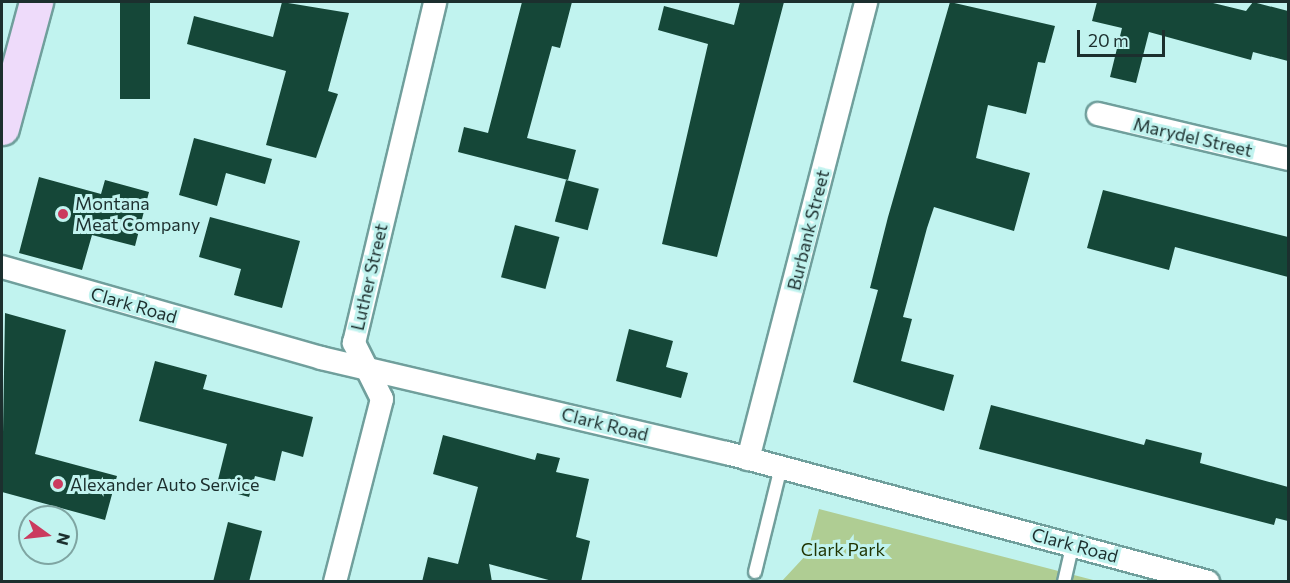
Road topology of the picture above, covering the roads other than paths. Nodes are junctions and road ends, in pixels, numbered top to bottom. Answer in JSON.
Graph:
{"nodes":[{"id":1,"x":36,"y":2,"type":"edge"},
{"id":2,"x":435,"y":2,"type":"edge"},
{"id":3,"x":866,"y":2,"type":"edge"},
{"id":4,"x":14,"y":31,"type":"edge"},
{"id":5,"x":1098,"y":114,"type":"dead end"},
{"id":6,"x":2,"y":128,"type":"edge"},
{"id":7,"x":1288,"y":159,"type":"edge"},
{"id":8,"x":2,"y":267,"type":"edge"},
{"id":9,"x":366,"y":366,"type":"junction"},
{"id":10,"x":748,"y":459,"type":"junction"},
{"id":11,"x":781,"y":467,"type":"junction"},
{"id":12,"x":1073,"y":544,"type":"junction"},
{"id":13,"x":755,"y":572,"type":"dead end"},
{"id":14,"x":335,"y":582,"type":"edge"},
{"id":15,"x":1064,"y":582,"type":"edge"},
{"id":16,"x":1208,"y":582,"type":"edge"}],
"edges":[{"from":1,"to":4,"type":"main road"},
{"from":2,"to":9,"type":"street","name":"Luther Street"},
{"from":3,"to":10,"type":"street","name":"Burbank Street"},
{"from":4,"to":6,"type":"main road"},
{"from":5,"to":7,"type":"street","name":"Marydel Street"},
{"from":8,"to":9,"type":"street","name":"Clark Road"},
{"from":9,"to":10,"type":"street","name":"Clark Road"},
{"from":9,"to":14,"type":"street","name":"Luther Street"},
{"from":10,"to":11,"type":"street","name":"Clark Road"},
{"from":11,"to":12,"type":"street","name":"Clark Road"},
{"from":11,"to":13,"type":"lane"},
{"from":12,"to":15,"type":"lane"},
{"from":12,"to":16,"type":"street","name":"Clark Road"}]}
